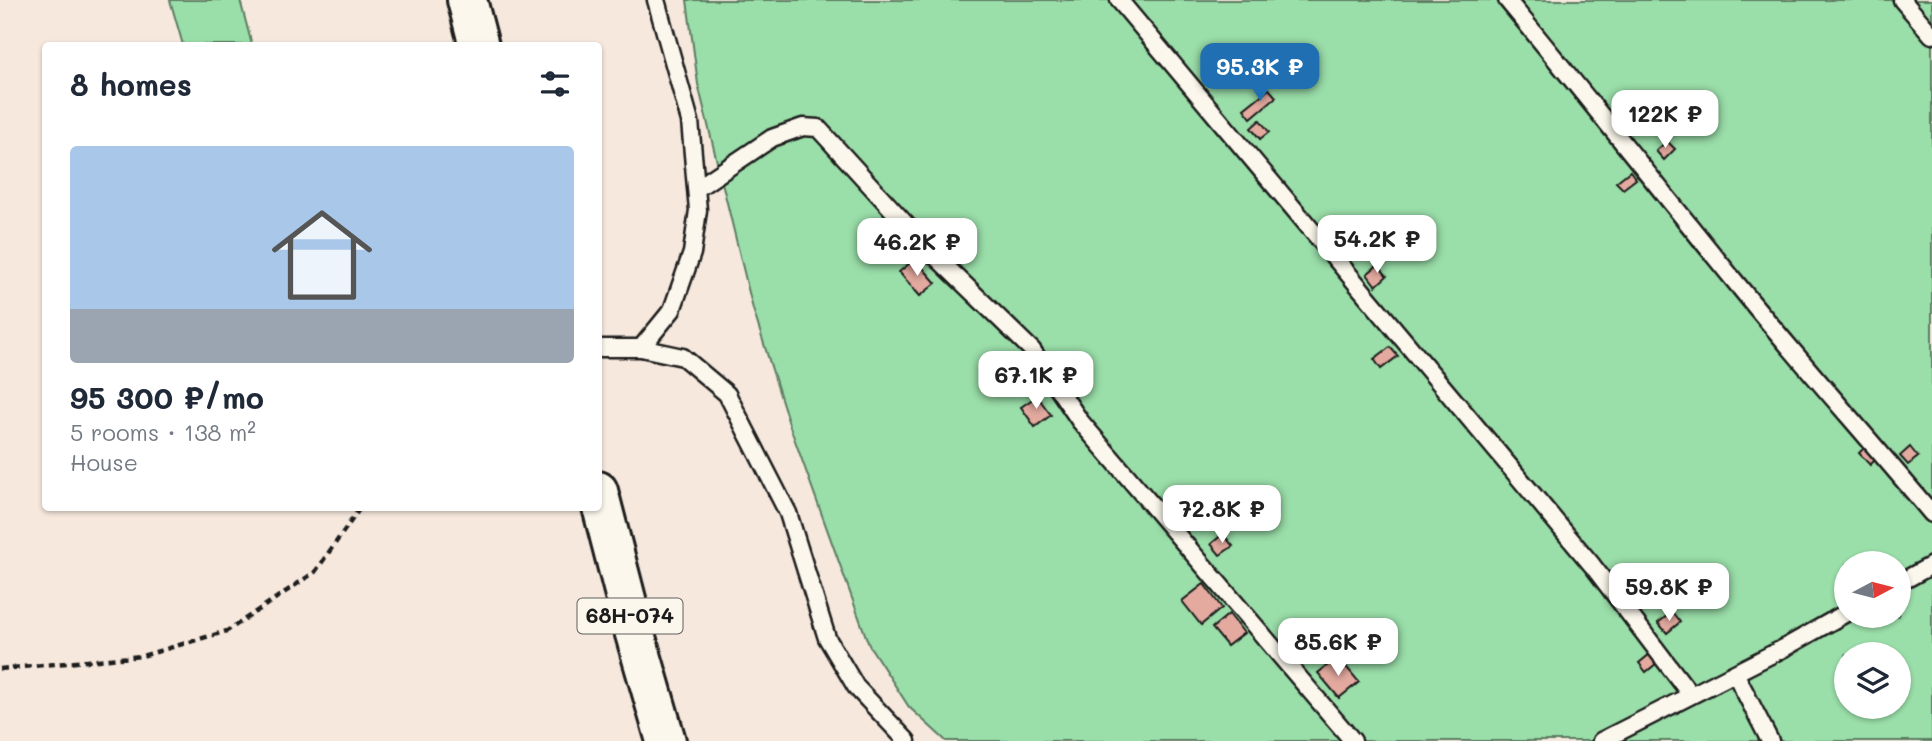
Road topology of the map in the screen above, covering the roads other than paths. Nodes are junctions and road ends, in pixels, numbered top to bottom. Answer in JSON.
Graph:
{"nodes":[{"id":1,"x":467,"y":0,"type":"edge"},
{"id":2,"x":656,"y":0,"type":"edge"},
{"id":3,"x":1119,"y":0,"type":"edge"},
{"id":4,"x":1507,"y":0,"type":"edge"},
{"id":5,"x":1902,"y":0,"type":"edge"},
{"id":6,"x":1932,"y":35,"type":"edge"},
{"id":7,"x":478,"y":42,"type":"edge"},
{"id":8,"x":696,"y":189,"type":"junction"},
{"id":9,"x":602,"y":348,"type":"edge"},
{"id":10,"x":641,"y":348,"type":"junction"},
{"id":11,"x":602,"y":506,"type":"edge"},
{"id":12,"x":1932,"y":514,"type":"edge"},
{"id":13,"x":1932,"y":565,"type":"edge"},
{"id":14,"x":1911,"y":576,"type":"edge"},
{"id":15,"x":1834,"y":619,"type":"edge"},
{"id":16,"x":1735,"y":673,"type":"junction"},
{"id":17,"x":1691,"y":695,"type":"junction"},
{"id":18,"x":666,"y":741,"type":"edge"},
{"id":19,"x":907,"y":741,"type":"edge"},
{"id":20,"x":1353,"y":741,"type":"edge"},
{"id":21,"x":1601,"y":741,"type":"edge"},
{"id":22,"x":1770,"y":741,"type":"edge"}],
"edges":[{"from":1,"to":7,"type":"main road"},
{"from":2,"to":8,"type":"lane"},
{"from":3,"to":17,"type":"lane"},
{"from":4,"to":12,"type":"lane"},
{"from":5,"to":6,"type":"lane"},
{"from":8,"to":10,"type":"lane"},
{"from":8,"to":20,"type":"lane"},
{"from":9,"to":10,"type":"lane"},
{"from":10,"to":19,"type":"lane"},
{"from":11,"to":18,"type":"main road","number":"68Н-074"},
{"from":13,"to":14,"type":"lane"},
{"from":15,"to":16,"type":"lane"},
{"from":16,"to":17,"type":"lane"},
{"from":16,"to":22,"type":"lane"},
{"from":17,"to":21,"type":"lane"}]}
